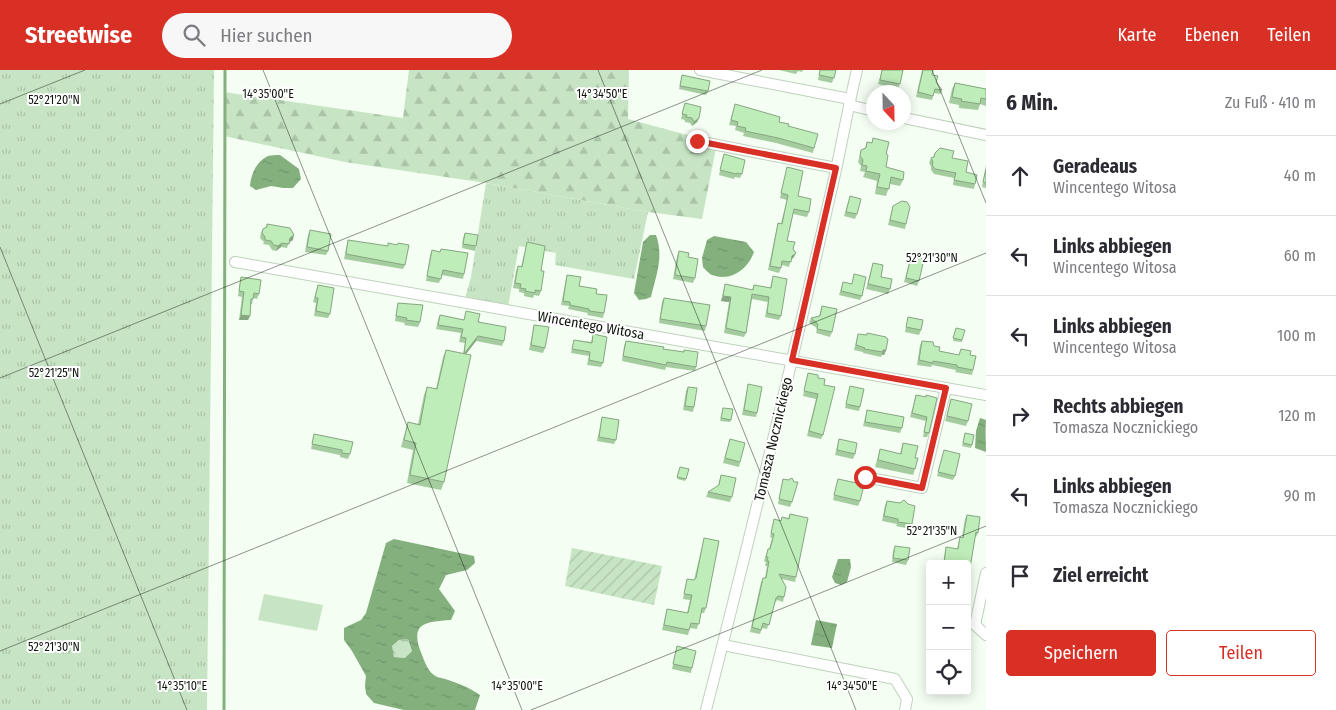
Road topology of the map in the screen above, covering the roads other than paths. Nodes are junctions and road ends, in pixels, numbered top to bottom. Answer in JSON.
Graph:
{"nodes":[{"id":1,"x":700,"y":70,"type":"edge"},
{"id":2,"x":857,"y":70,"type":"edge"},
{"id":3,"x":849,"y":102,"type":"junction"},
{"id":4,"x":866,"y":108,"type":"edge"},
{"id":5,"x":911,"y":119,"type":"edge"},
{"id":6,"x":986,"y":135,"type":"edge"},
{"id":7,"x":697,"y":141,"type":"dead end"},
{"id":8,"x":836,"y":168,"type":"junction"},
{"id":9,"x":235,"y":262,"type":"dead end"},
{"id":10,"x":792,"y":360,"type":"junction"},
{"id":11,"x":946,"y":388,"type":"junction"},
{"id":12,"x":986,"y":395,"type":"edge"},
{"id":13,"x":865,"y":477,"type":"dead end"},
{"id":14,"x":986,"y":573,"type":"edge"},
{"id":15,"x":986,"y":635,"type":"edge"},
{"id":16,"x":723,"y":645,"type":"junction"},
{"id":17,"x":706,"y":710,"type":"edge"},
{"id":18,"x":905,"y":710,"type":"edge"}],
"edges":[{"from":1,"to":3,"type":"street"},
{"from":2,"to":3,"type":"street","name":"Tomasza Nocznickiego"},
{"from":3,"to":4,"type":"street"},
{"from":3,"to":8,"type":"street","name":"Tomasza Nocznickiego"},
{"from":5,"to":6,"type":"street"},
{"from":7,"to":8,"type":"street"},
{"from":8,"to":10,"type":"street","name":"Tomasza Nocznickiego"},
{"from":9,"to":10,"type":"street","name":"Wincentego Witosa"},
{"from":10,"to":11,"type":"street","name":"Wincentego Witosa"},
{"from":10,"to":16,"type":"street","name":"Tomasza Nocznickiego"},
{"from":11,"to":12,"type":"street","name":"Wincentego Witosa"},
{"from":11,"to":13,"type":"street"},
{"from":14,"to":15,"type":"street"},
{"from":16,"to":17,"type":"street","name":"Tomasza Nocznickiego"},
{"from":16,"to":18,"type":"street"}]}
